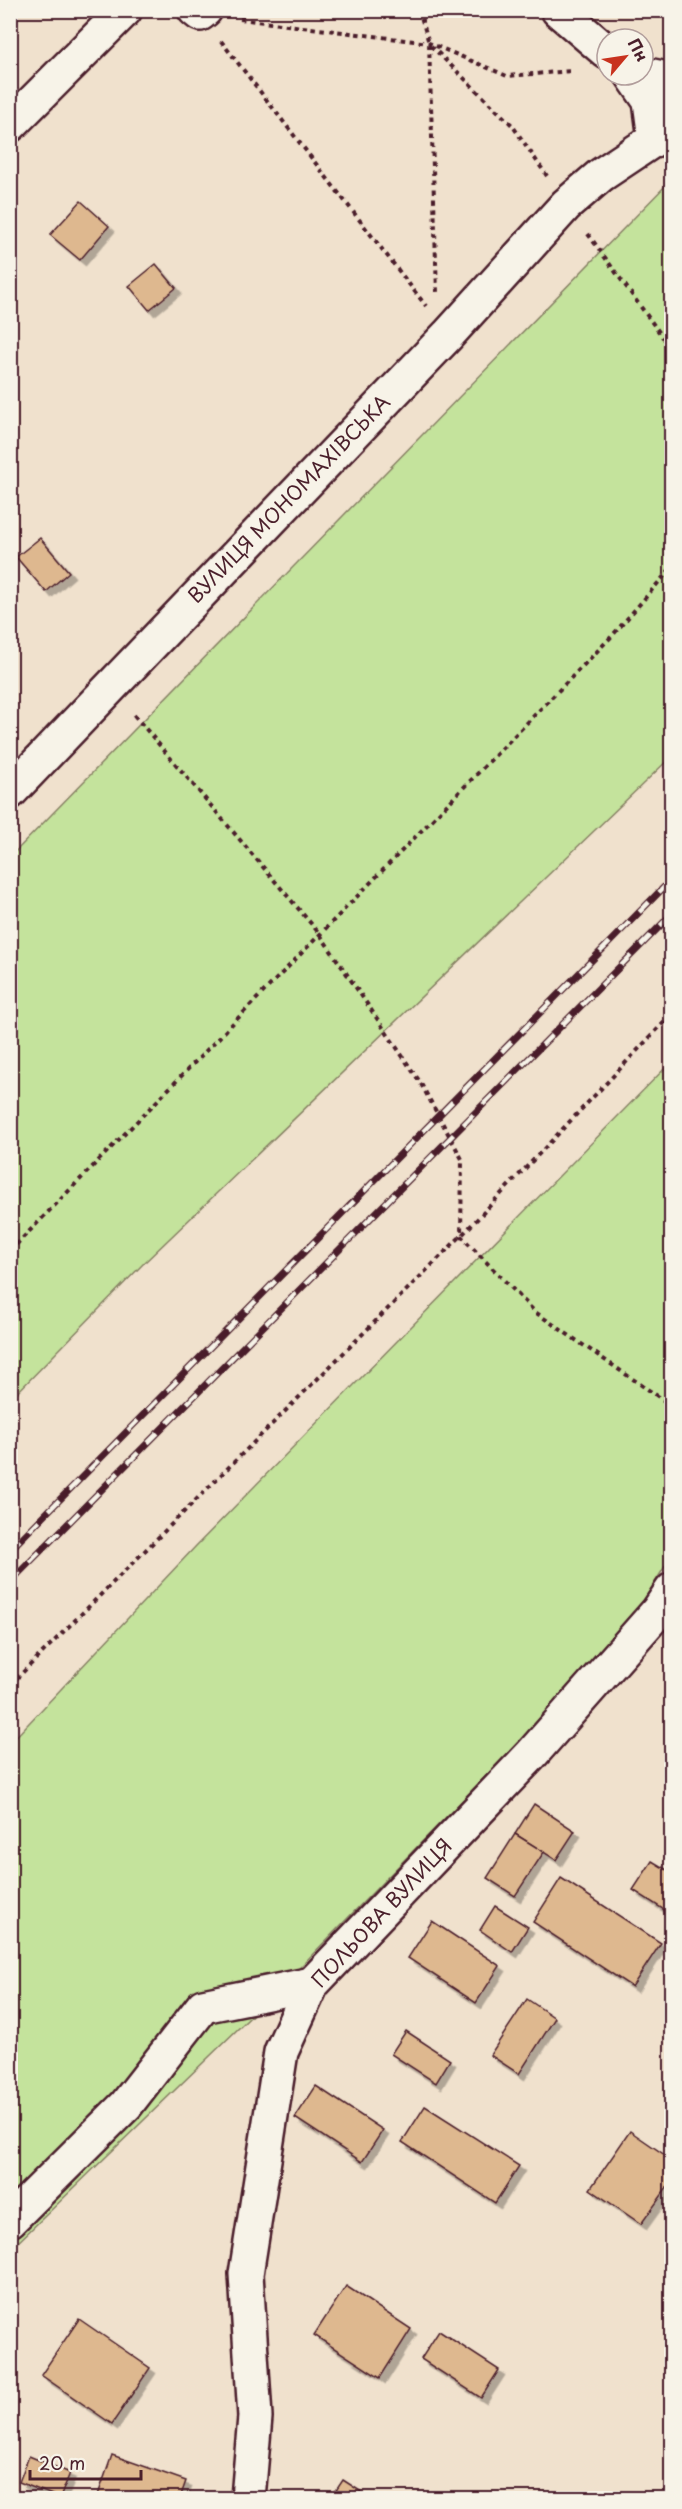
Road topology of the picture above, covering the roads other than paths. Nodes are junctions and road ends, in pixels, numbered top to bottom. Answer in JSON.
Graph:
{"nodes":[{"id":1,"x":125,"y":10,"type":"edge"},
{"id":2,"x":558,"y":10,"type":"edge"},
{"id":3,"x":595,"y":42,"type":"edge"},
{"id":4,"x":655,"y":76,"type":"edge"},
{"id":5,"x":672,"y":80,"type":"edge"},
{"id":6,"x":640,"y":87,"type":"edge"},
{"id":7,"x":10,"y":125,"type":"edge"},
{"id":8,"x":663,"y":130,"type":"edge"},
{"id":9,"x":10,"y":792,"type":"edge"},
{"id":10,"x":672,"y":1590,"type":"edge"},
{"id":11,"x":312,"y":1984,"type":"junction"},
{"id":12,"x":10,"y":2220,"type":"edge"},
{"id":13,"x":248,"y":2499,"type":"edge"}],
"edges":[{"from":1,"to":7,"type":"street"},
{"from":2,"to":3,"type":"street"},
{"from":4,"to":5,"type":"street"},
{"from":6,"to":8,"type":"street"},
{"from":8,"to":9,"type":"street","name":"ВУЛИЦЯ МОНОМАХІВСЬКА"},
{"from":10,"to":11,"type":"street","name":"ПОЛЬОВА ВУЛИЦЯ"},
{"from":11,"to":12,"type":"street"},
{"from":11,"to":13,"type":"street","name":"ПОЛЬОВА ВУЛИЦЯ"}]}
